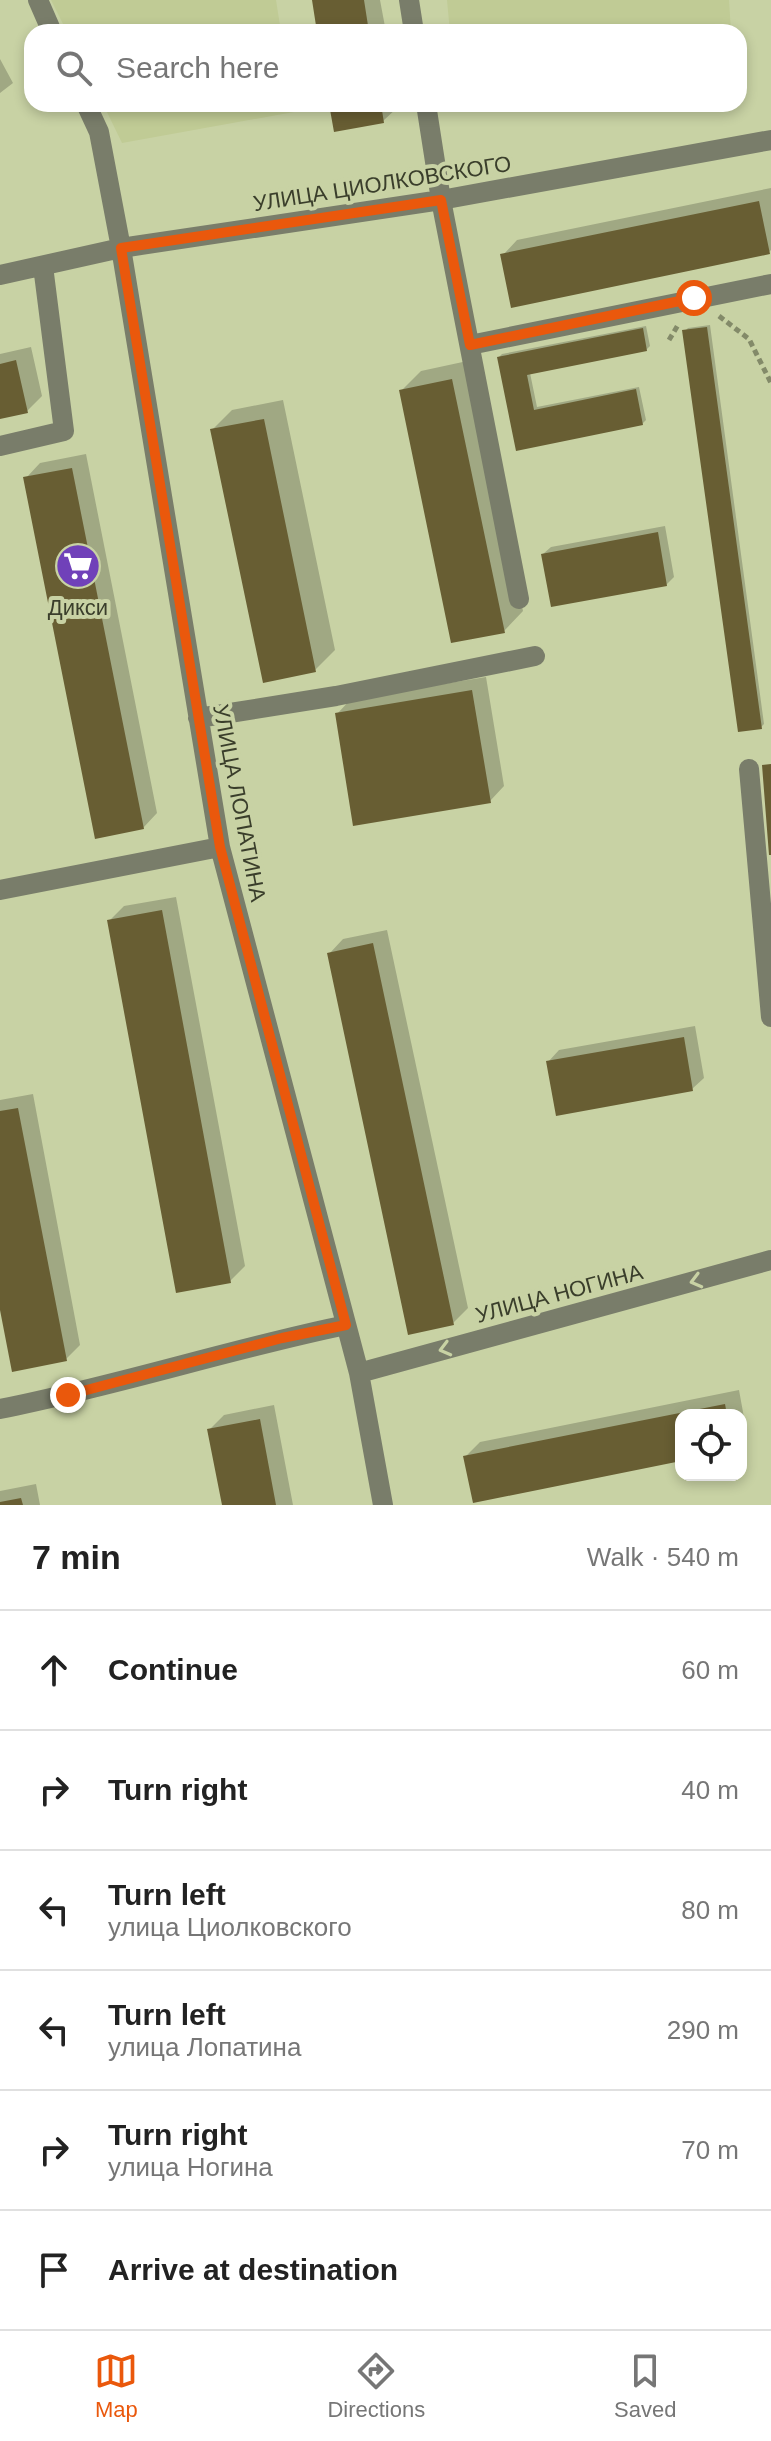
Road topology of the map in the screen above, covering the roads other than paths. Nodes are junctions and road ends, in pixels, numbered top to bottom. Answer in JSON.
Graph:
{"nodes":[{"id":1,"x":38,"y":0,"type":"edge"},
{"id":2,"x":409,"y":0,"type":"edge"},
{"id":3,"x":48,"y":24,"type":"edge"},
{"id":4,"x":413,"y":24,"type":"edge"},
{"id":5,"x":90,"y":112,"type":"edge"},
{"id":6,"x":427,"y":112,"type":"edge"},
{"id":7,"x":771,"y":140,"type":"edge"},
{"id":8,"x":441,"y":200,"type":"junction"},
{"id":9,"x":121,"y":248,"type":"junction"},
{"id":10,"x":43,"y":266,"type":"junction"},
{"id":11,"x":0,"y":275,"type":"edge"},
{"id":12,"x":771,"y":284,"type":"edge"},
{"id":13,"x":470,"y":345,"type":"junction"},
{"id":14,"x":0,"y":446,"type":"edge"},
{"id":15,"x":519,"y":599,"type":"dead end"},
{"id":16,"x":535,"y":656,"type":"dead end"},
{"id":17,"x":198,"y":718,"type":"junction"},
{"id":18,"x":749,"y":769,"type":"dead end"},
{"id":19,"x":220,"y":847,"type":"junction"},
{"id":20,"x":0,"y":890,"type":"edge"},
{"id":21,"x":771,"y":1017,"type":"edge"},
{"id":22,"x":771,"y":1260,"type":"edge"},
{"id":23,"x":346,"y":1325,"type":"junction"},
{"id":24,"x":359,"y":1373,"type":"junction"},
{"id":25,"x":0,"y":1409,"type":"edge"},
{"id":26,"x":383,"y":1505,"type":"edge"}],
"edges":[{"from":1,"to":3,"type":"street"},
{"from":2,"to":4,"type":"street"},
{"from":5,"to":9,"type":"street","name":"УЛИЦА ЛОПАТИНА"},
{"from":6,"to":8,"type":"street"},
{"from":7,"to":8,"type":"street","name":"УЛИЦА ЦИОЛКОВСКОГО"},
{"from":8,"to":9,"type":"street","name":"УЛИЦА ЦИОЛКОВСКОГО"},
{"from":8,"to":13,"type":"street"},
{"from":9,"to":10,"type":"street","name":"УЛИЦА ЦИОЛКОВСКОГО"},
{"from":9,"to":17,"type":"street","name":"УЛИЦА ЛОПАТИНА"},
{"from":10,"to":11,"type":"street","name":"УЛИЦА ЦИОЛКОВСКОГО"},
{"from":10,"to":14,"type":"street"},
{"from":12,"to":13,"type":"street"},
{"from":13,"to":15,"type":"street"},
{"from":16,"to":17,"type":"street"},
{"from":17,"to":19,"type":"street","name":"УЛИЦА ЛОПАТИНА"},
{"from":18,"to":21,"type":"street"},
{"from":19,"to":20,"type":"street"},
{"from":19,"to":23,"type":"street","name":"УЛИЦА ЛОПАТИНА"},
{"from":22,"to":24,"type":"street","name":"УЛИЦА НОГИНА","one_way":true},
{"from":23,"to":24,"type":"street","name":"УЛИЦА ЛОПАТИНА"},
{"from":23,"to":25,"type":"street"},
{"from":24,"to":26,"type":"street","name":"УЛИЦА ЛОПАТИНА"}]}
